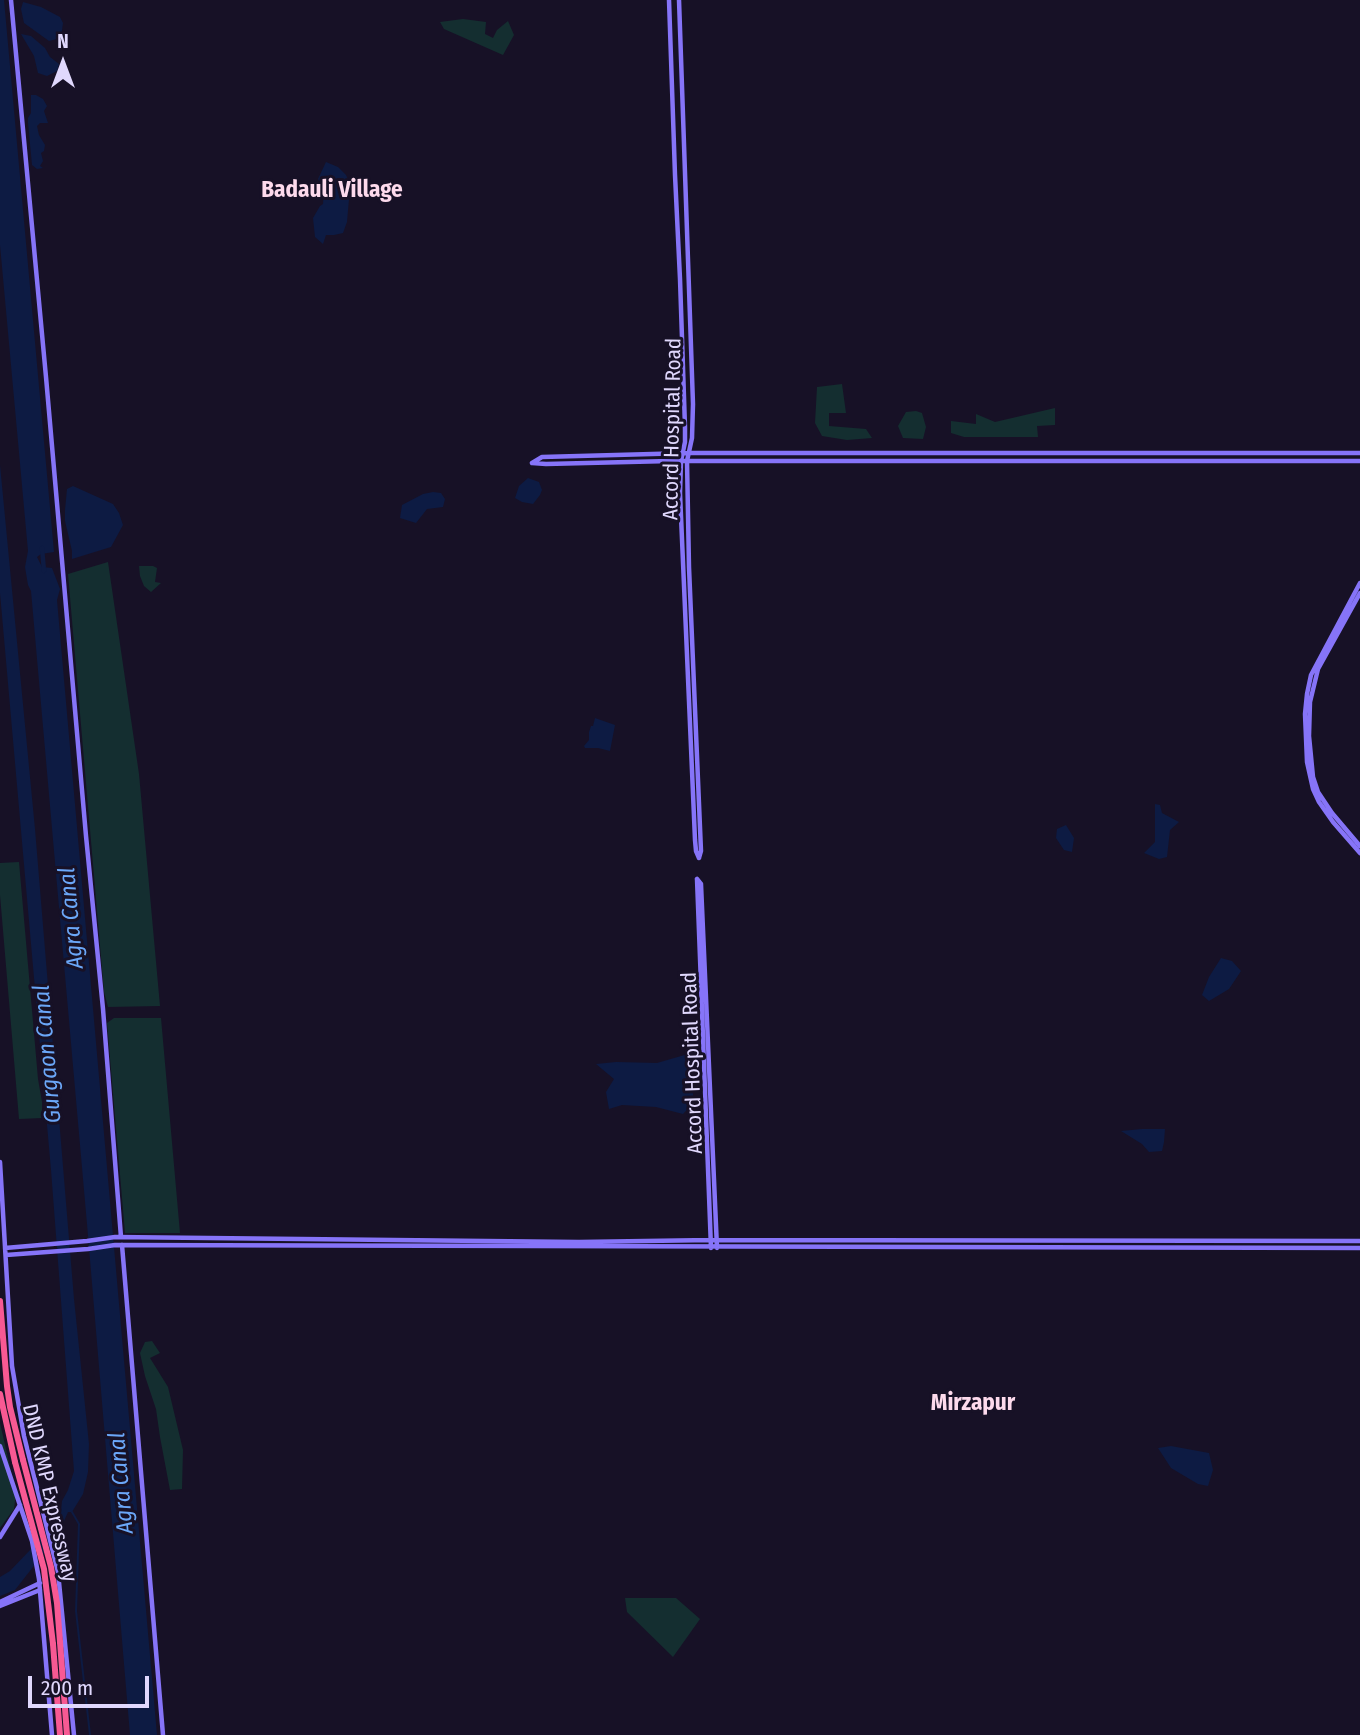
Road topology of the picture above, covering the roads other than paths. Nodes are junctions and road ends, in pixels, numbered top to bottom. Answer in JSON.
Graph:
{"nodes":[{"id":1,"x":11,"y":0,"type":"edge"},
{"id":2,"x":668,"y":0,"type":"edge"},
{"id":3,"x":679,"y":0,"type":"edge"},
{"id":4,"x":682,"y":453,"type":"junction"},
{"id":5,"x":689,"y":453,"type":"junction"},
{"id":6,"x":1360,"y":453,"type":"edge"},
{"id":7,"x":684,"y":461,"type":"junction"},
{"id":8,"x":1360,"y":461,"type":"edge"},
{"id":9,"x":1360,"y":583,"type":"edge"},
{"id":10,"x":1360,"y":593,"type":"edge"},
{"id":11,"x":1360,"y":846,"type":"edge"},
{"id":12,"x":1360,"y":853,"type":"edge"},
{"id":13,"x":699,"y":858,"type":"dead end"},
{"id":14,"x":697,"y":879,"type":"dead end"},
{"id":15,"x":0,"y":1162,"type":"edge"},
{"id":16,"x":118,"y":1237,"type":"junction"},
{"id":17,"x":713,"y":1240,"type":"junction"},
{"id":18,"x":1360,"y":1241,"type":"edge"},
{"id":19,"x":119,"y":1245,"type":"junction"},
{"id":20,"x":5,"y":1248,"type":"junction"},
{"id":21,"x":714,"y":1248,"type":"junction"},
{"id":22,"x":1360,"y":1248,"type":"edge"},
{"id":23,"x":6,"y":1255,"type":"junction"},
{"id":24,"x":0,"y":1301,"type":"edge"},
{"id":25,"x":0,"y":1394,"type":"edge"},
{"id":26,"x":0,"y":1446,"type":"edge"},
{"id":27,"x":32,"y":1471,"type":"junction"},
{"id":28,"x":10,"y":1476,"type":"junction"},
{"id":29,"x":21,"y":1504,"type":"junction"},
{"id":30,"x":0,"y":1537,"type":"edge"},
{"id":31,"x":40,"y":1583,"type":"junction"},
{"id":32,"x":40,"y":1590,"type":"junction"},
{"id":33,"x":0,"y":1604,"type":"edge"},
{"id":34,"x":61,"y":1612,"type":"junction"},
{"id":35,"x":42,"y":1614,"type":"junction"},
{"id":36,"x":56,"y":1643,"type":"junction"},
{"id":37,"x":52,"y":1735,"type":"edge"},
{"id":38,"x":60,"y":1735,"type":"edge"},
{"id":39,"x":67,"y":1735,"type":"edge"},
{"id":40,"x":74,"y":1735,"type":"edge"},
{"id":41,"x":163,"y":1735,"type":"edge"}],
"edges":[{"from":1,"to":16,"type":"street"},
{"from":2,"to":4,"type":"street"},
{"from":3,"to":5,"type":"street","name":"Accord Hospital Road"},
{"from":4,"to":5,"type":"street"},
{"from":4,"to":7,"type":"street"},
{"from":4,"to":7,"type":"street"},
{"from":5,"to":6,"type":"street"},
{"from":5,"to":7,"type":"street","name":"Accord Hospital Road"},
{"from":7,"to":8,"type":"street"},
{"from":7,"to":13,"type":"street","name":"Accord Hospital Road"},
{"from":9,"to":12,"type":"street"},
{"from":10,"to":11,"type":"street"},
{"from":14,"to":17,"type":"street"},
{"from":15,"to":20,"type":"street"},
{"from":16,"to":17,"type":"street"},
{"from":16,"to":20,"type":"street"},
{"from":17,"to":18,"type":"street"},
{"from":17,"to":21,"type":"street"},
{"from":19,"to":21,"type":"street"},
{"from":19,"to":23,"type":"street"},
{"from":19,"to":41,"type":"street"},
{"from":20,"to":23,"type":"street"},
{"from":21,"to":22,"type":"street"},
{"from":23,"to":27,"type":"street"},
{"from":24,"to":36,"type":"highway","name":"DND KMP Expressway","bridge":true},
{"from":25,"to":36,"type":"highway","name":"DND KMP Expressway","bridge":true},
{"from":26,"to":28,"type":"street"},
{"from":27,"to":28,"type":"street"},
{"from":27,"to":34,"type":"street"},
{"from":28,"to":29,"type":"street"},
{"from":29,"to":30,"type":"street"},
{"from":29,"to":31,"type":"street"},
{"from":31,"to":32,"type":"street"},
{"from":31,"to":33,"type":"street"},
{"from":32,"to":33,"type":"street"},
{"from":32,"to":35,"type":"street"},
{"from":34,"to":35,"type":"street"},
{"from":34,"to":40,"type":"street"},
{"from":35,"to":37,"type":"street"},
{"from":36,"to":38,"type":"highway","name":"DND KMP Expressway"},
{"from":36,"to":39,"type":"highway","name":"DND KMP Expressway"}]}
